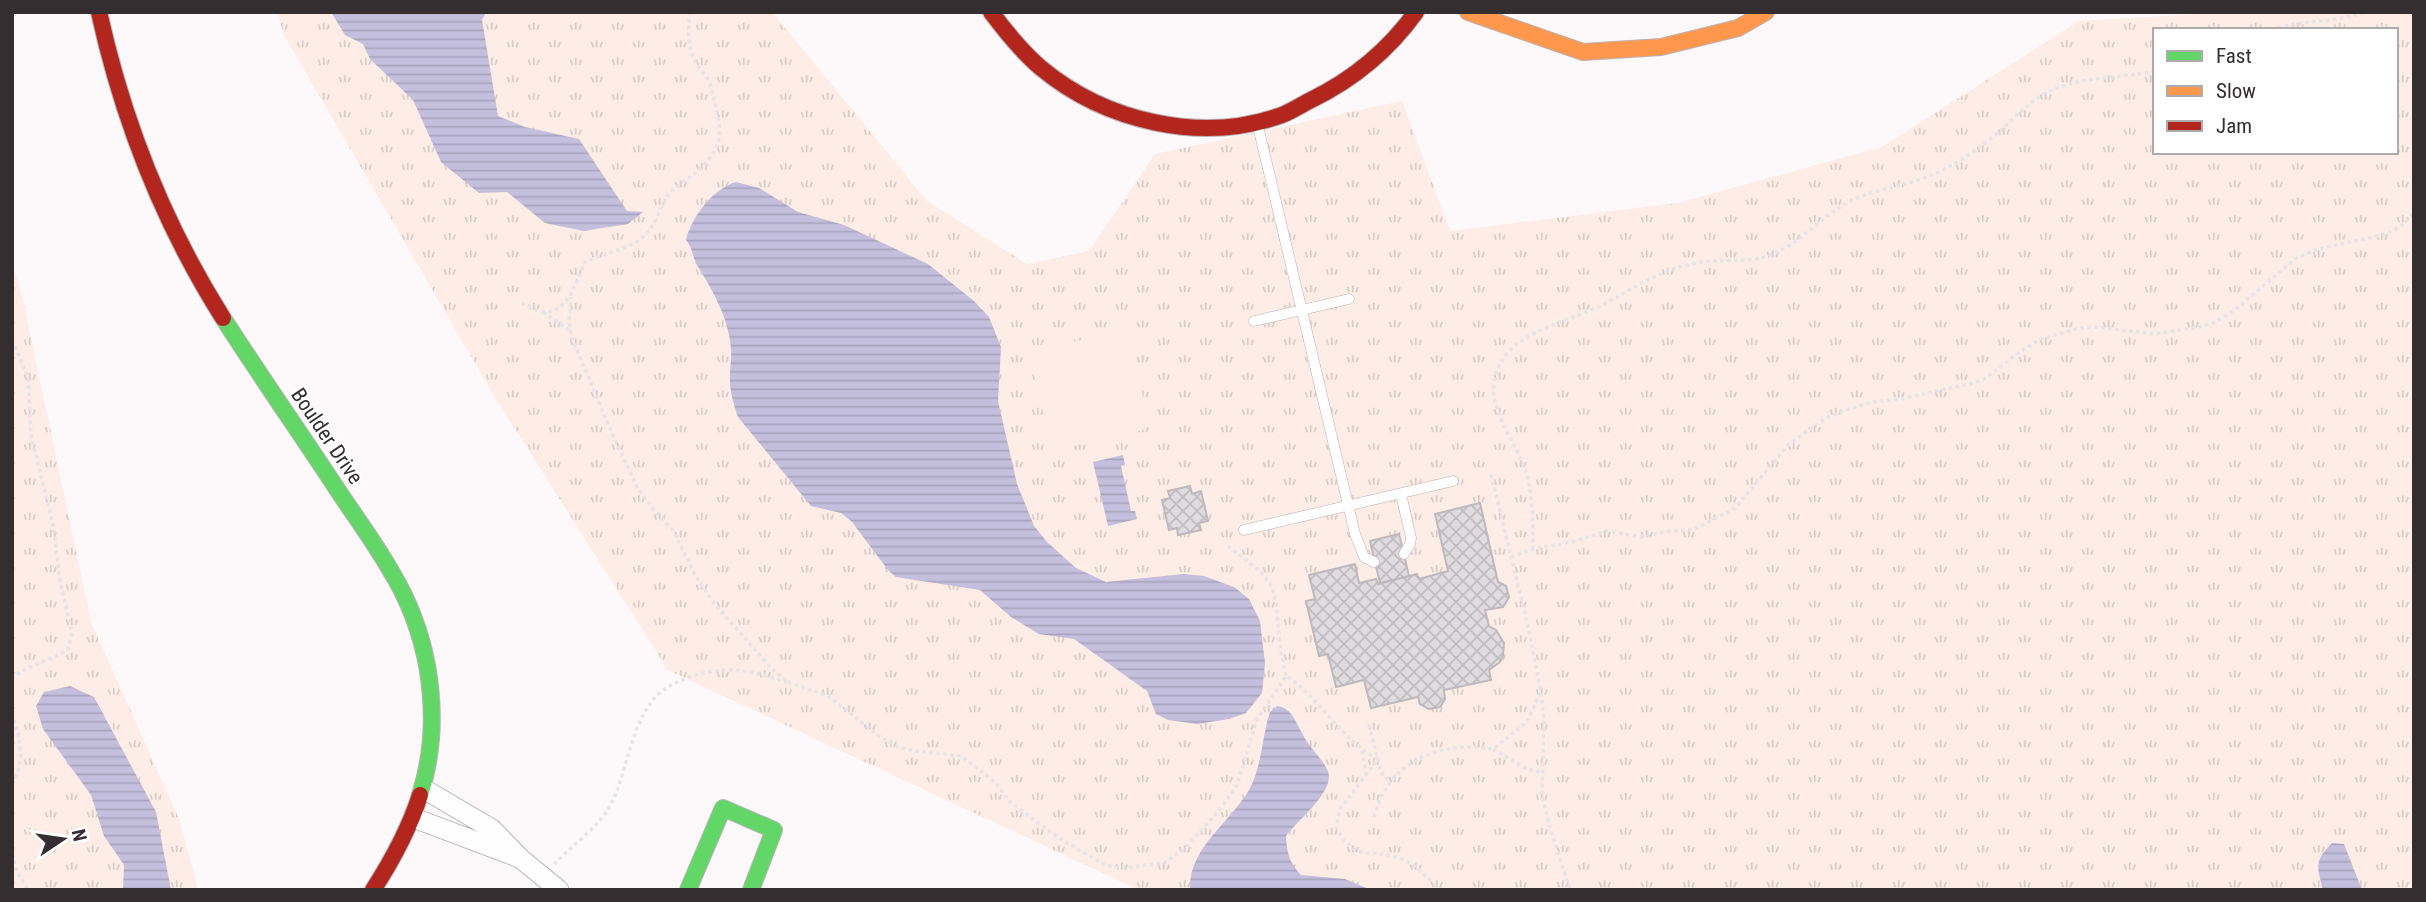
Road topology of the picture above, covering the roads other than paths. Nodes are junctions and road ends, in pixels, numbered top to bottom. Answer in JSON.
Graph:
{"nodes":[{"id":1,"x":99,"y":12,"type":"edge"},
{"id":2,"x":990,"y":12,"type":"edge"},
{"id":3,"x":1416,"y":12,"type":"edge"},
{"id":4,"x":1468,"y":12,"type":"edge"},
{"id":5,"x":1766,"y":12,"type":"edge"},
{"id":6,"x":1257,"y":122,"type":"junction"},
{"id":7,"x":1349,"y":299,"type":"dead end"},
{"id":8,"x":1302,"y":310,"type":"junction"},
{"id":9,"x":1254,"y":321,"type":"dead end"},
{"id":10,"x":1453,"y":481,"type":"dead end"},
{"id":11,"x":1401,"y":494,"type":"junction"},
{"id":12,"x":1349,"y":506,"type":"junction"},
{"id":13,"x":1244,"y":530,"type":"dead end"},
{"id":14,"x":1404,"y":554,"type":"dead end"},
{"id":15,"x":1374,"y":562,"type":"dead end"},
{"id":16,"x":424,"y":789,"type":"junction"},
{"id":17,"x":414,"y":818,"type":"junction"},
{"id":18,"x":520,"y":858,"type":"junction"},
{"id":19,"x":373,"y":890,"type":"edge"},
{"id":20,"x":559,"y":890,"type":"edge"},
{"id":21,"x":688,"y":890,"type":"edge"},
{"id":22,"x":751,"y":890,"type":"edge"}],
"edges":[{"from":1,"to":16,"type":"street","name":"Boulder Drive"},
{"from":2,"to":6,"type":"street"},
{"from":3,"to":6,"type":"street"},
{"from":4,"to":5,"type":"street"},
{"from":6,"to":8,"type":"lane"},
{"from":7,"to":8,"type":"lane"},
{"from":8,"to":9,"type":"lane"},
{"from":8,"to":12,"type":"lane"},
{"from":10,"to":11,"type":"lane"},
{"from":11,"to":12,"type":"lane"},
{"from":11,"to":14,"type":"lane"},
{"from":12,"to":13,"type":"lane"},
{"from":12,"to":15,"type":"lane"},
{"from":16,"to":17,"type":"street","name":"Boulder Drive"},
{"from":16,"to":18,"type":"street"},
{"from":17,"to":18,"type":"street"},
{"from":17,"to":19,"type":"street","name":"Boulder Drive"},
{"from":18,"to":20,"type":"street"},
{"from":21,"to":22,"type":"street"}]}
